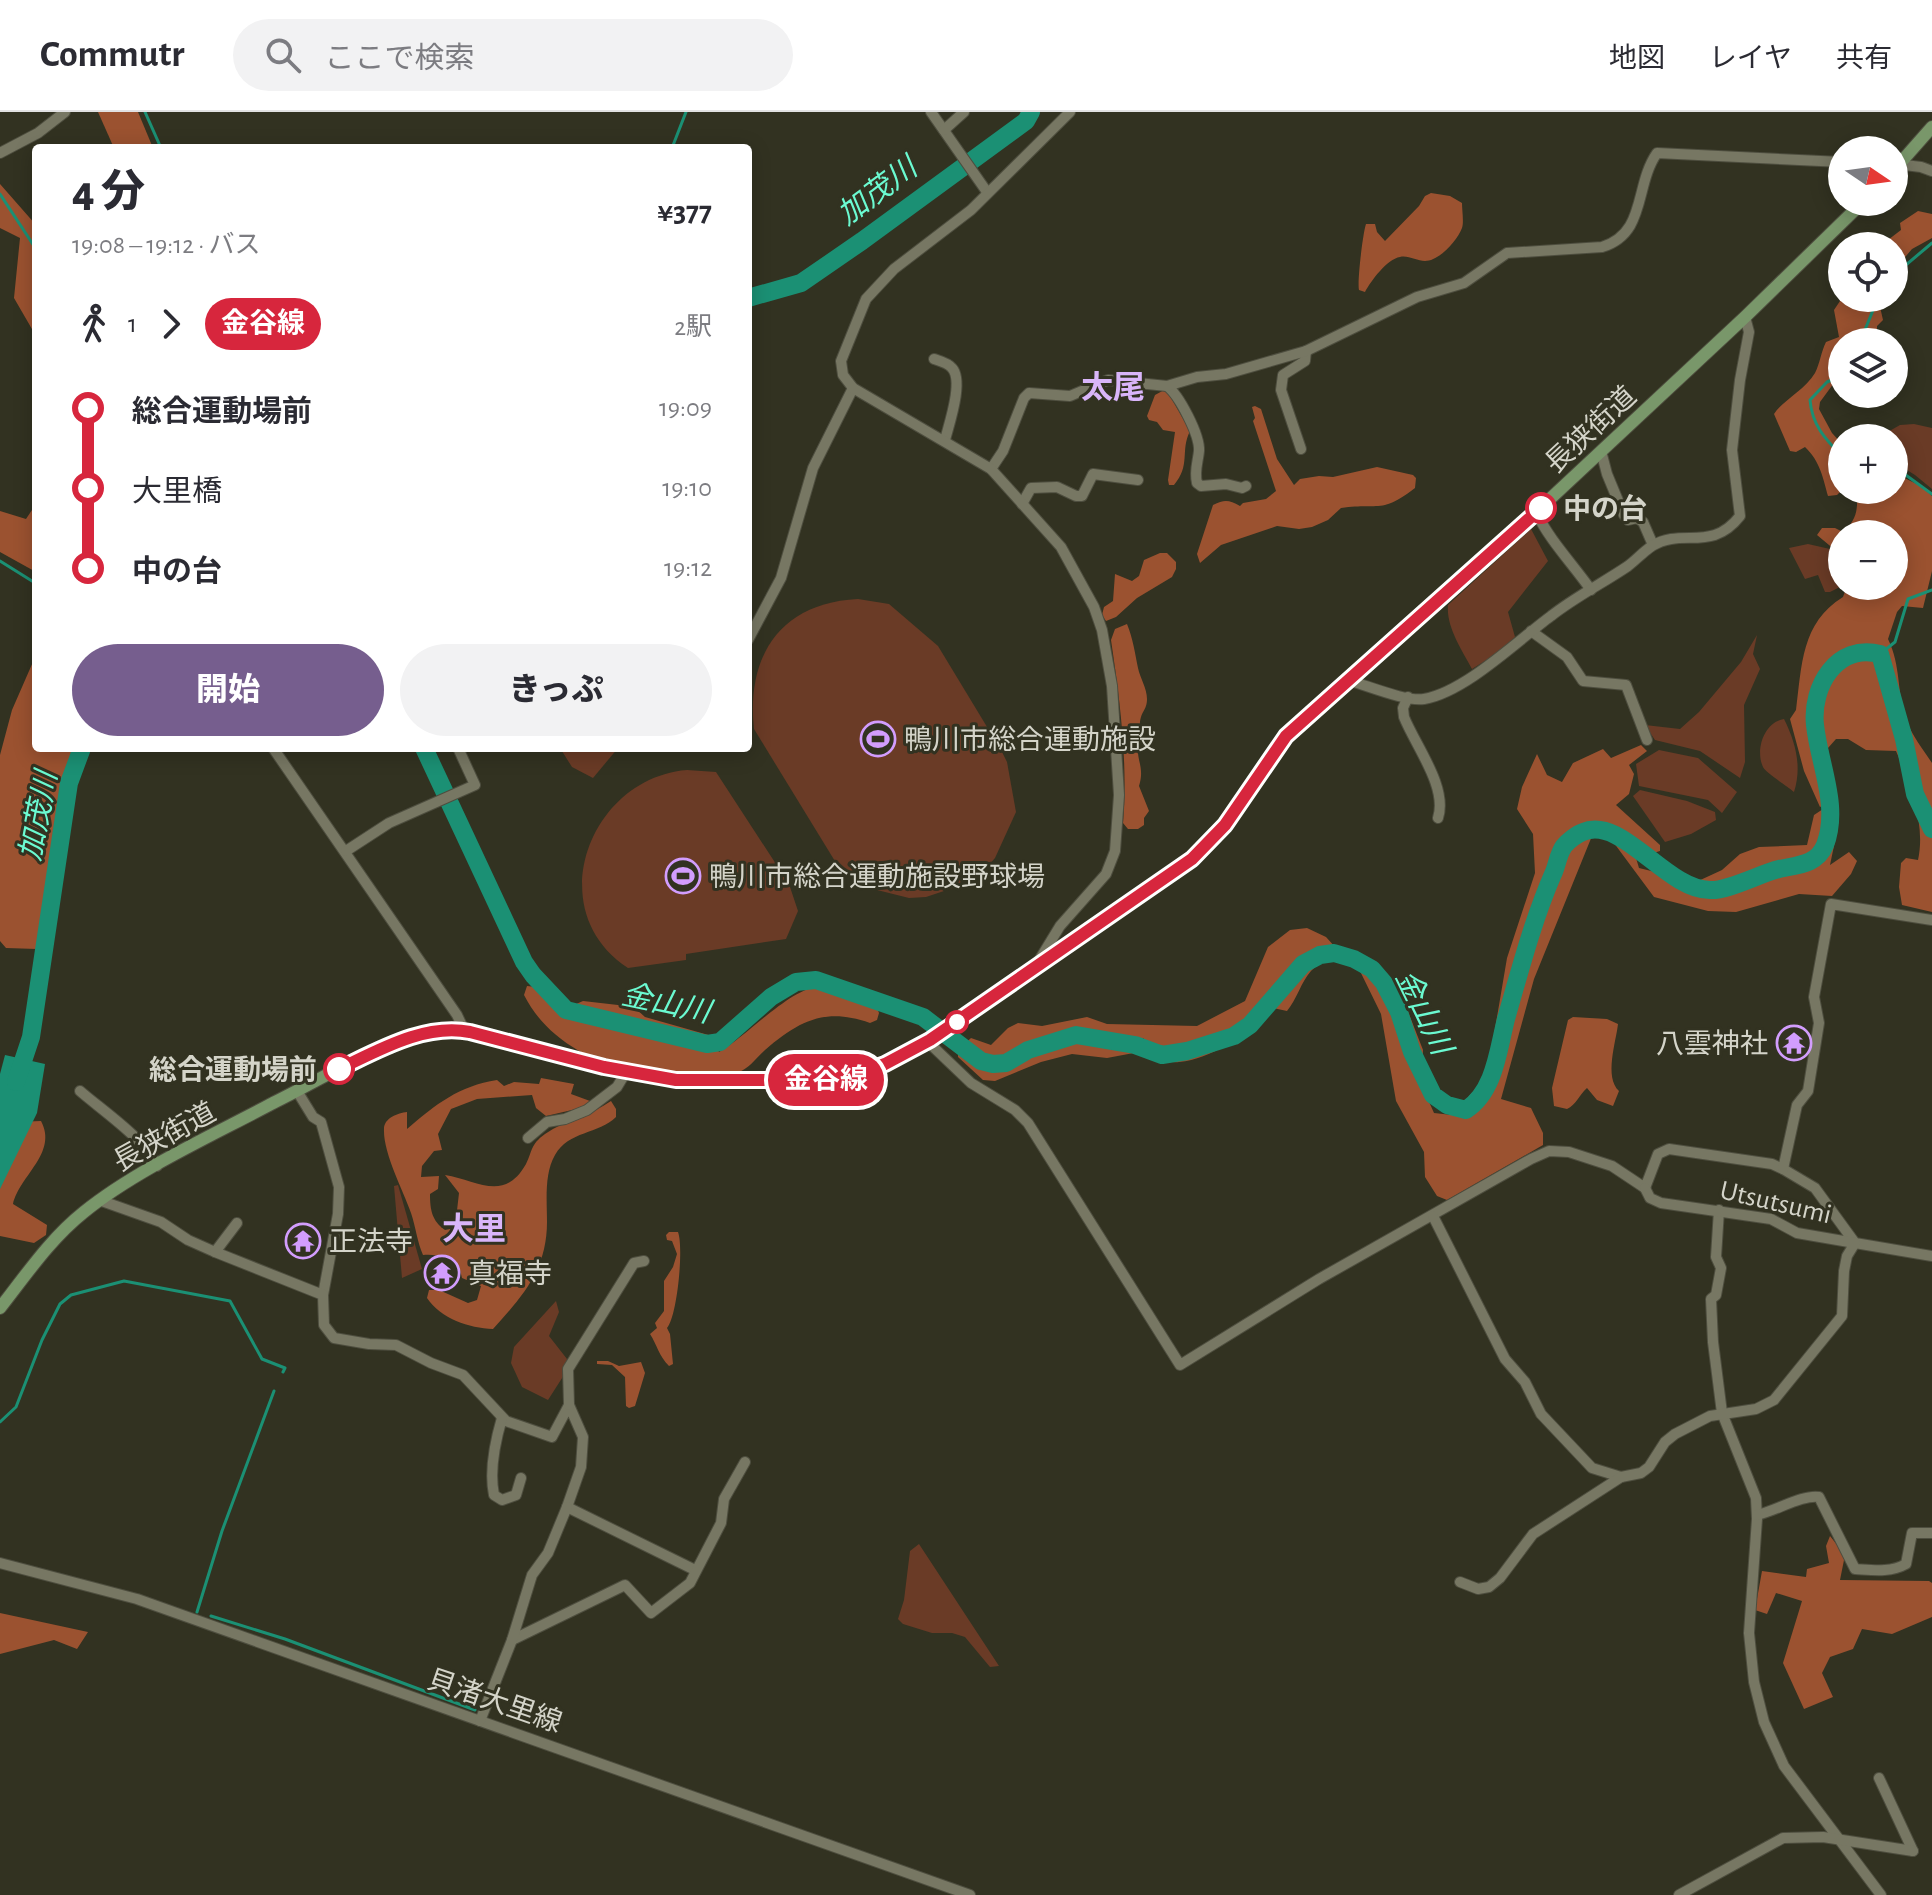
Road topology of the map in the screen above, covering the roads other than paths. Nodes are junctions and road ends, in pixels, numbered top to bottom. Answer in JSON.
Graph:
{"nodes":[{"id":1,"x":65,"y":112,"type":"edge"},
{"id":2,"x":931,"y":112,"type":"edge"},
{"id":3,"x":964,"y":112,"type":"edge"},
{"id":4,"x":1070,"y":112,"type":"edge"},
{"id":5,"x":1932,"y":127,"type":"edge"},
{"id":6,"x":944,"y":130,"type":"junction"},
{"id":7,"x":0,"y":153,"type":"edge"},
{"id":8,"x":1908,"y":153,"type":"edge"},
{"id":9,"x":1828,"y":161,"type":"edge"},
{"id":10,"x":1908,"y":168,"type":"edge"},
{"id":11,"x":1932,"y":171,"type":"edge"},
{"id":12,"x":987,"y":192,"type":"junction"},
{"id":13,"x":1849,"y":216,"type":"edge"},
{"id":14,"x":1745,"y":317,"type":"junction"},
{"id":15,"x":1306,"y":351,"type":"junction"},
{"id":16,"x":934,"y":359,"type":"dead end"},
{"id":17,"x":1167,"y":386,"type":"junction"},
{"id":18,"x":853,"y":388,"type":"junction"},
{"id":19,"x":945,"y":440,"type":"junction"},
{"id":20,"x":1301,"y":449,"type":"dead end"},
{"id":21,"x":1601,"y":451,"type":"junction"},
{"id":22,"x":991,"y":469,"type":"junction"},
{"id":23,"x":1138,"y":480,"type":"dead end"},
{"id":24,"x":1246,"y":486,"type":"dead end"},
{"id":25,"x":1022,"y":504,"type":"junction"},
{"id":26,"x":1536,"y":512,"type":"junction"},
{"id":27,"x":1653,"y":545,"type":"junction"},
{"id":28,"x":1591,"y":590,"type":"junction"},
{"id":29,"x":1531,"y":631,"type":"junction"},
{"id":30,"x":752,"y":632,"type":"edge"},
{"id":31,"x":1347,"y":680,"type":"junction"},
{"id":32,"x":1408,"y":697,"type":"junction"},
{"id":33,"x":1647,"y":740,"type":"dead end"},
{"id":34,"x":276,"y":752,"type":"edge"},
{"id":35,"x":460,"y":752,"type":"edge"},
{"id":36,"x":1438,"y":818,"type":"dead end"},
{"id":37,"x":346,"y":851,"type":"junction"},
{"id":38,"x":1932,"y":920,"type":"edge"},
{"id":39,"x":1035,"y":967,"type":"junction"},
{"id":40,"x":464,"y":1030,"type":"junction"},
{"id":41,"x":928,"y":1040,"type":"junction"},
{"id":42,"x":626,"y":1072,"type":"junction"},
{"id":43,"x":80,"y":1091,"type":"dead end"},
{"id":44,"x":297,"y":1091,"type":"junction"},
{"id":45,"x":528,"y":1138,"type":"dead end"},
{"id":46,"x":157,"y":1166,"type":"junction"},
{"id":47,"x":1783,"y":1169,"type":"junction"},
{"id":48,"x":1645,"y":1188,"type":"junction"},
{"id":49,"x":99,"y":1200,"type":"junction"},
{"id":50,"x":1719,"y":1210,"type":"junction"},
{"id":51,"x":1433,"y":1216,"type":"junction"},
{"id":52,"x":237,"y":1223,"type":"dead end"},
{"id":53,"x":1855,"y":1243,"type":"junction"},
{"id":54,"x":215,"y":1252,"type":"junction"},
{"id":55,"x":1932,"y":1256,"type":"edge"},
{"id":56,"x":644,"y":1261,"type":"dead end"},
{"id":57,"x":323,"y":1295,"type":"junction"},
{"id":58,"x":0,"y":1308,"type":"edge"},
{"id":59,"x":569,"y":1405,"type":"junction"},
{"id":60,"x":1722,"y":1413,"type":"junction"},
{"id":61,"x":502,"y":1418,"type":"junction"},
{"id":62,"x":745,"y":1462,"type":"dead end"},
{"id":63,"x":1621,"y":1477,"type":"junction"},
{"id":64,"x":521,"y":1478,"type":"dead end"},
{"id":65,"x":567,"y":1507,"type":"junction"},
{"id":66,"x":1757,"y":1515,"type":"junction"},
{"id":67,"x":1932,"y":1533,"type":"edge"},
{"id":68,"x":0,"y":1563,"type":"edge"},
{"id":69,"x":695,"y":1570,"type":"junction"},
{"id":70,"x":1460,"y":1582,"type":"dead end"},
{"id":71,"x":512,"y":1640,"type":"junction"},
{"id":72,"x":480,"y":1721,"type":"junction"},
{"id":73,"x":1879,"y":1778,"type":"dead end"},
{"id":74,"x":1838,"y":1839,"type":"junction"},
{"id":75,"x":970,"y":1895,"type":"edge"},
{"id":76,"x":1679,"y":1895,"type":"edge"},
{"id":77,"x":1881,"y":1895,"type":"edge"}],
"edges":[{"from":1,"to":7,"type":"street"},
{"from":2,"to":6,"type":"street"},
{"from":3,"to":6,"type":"street"},
{"from":4,"to":12,"type":"street"},
{"from":5,"to":8,"type":"main road"},
{"from":6,"to":12,"type":"street"},
{"from":9,"to":15,"type":"street"},
{"from":10,"to":11,"type":"street"},
{"from":12,"to":18,"type":"street"},
{"from":13,"to":14,"type":"main road","name":"長狭街道"},
{"from":14,"to":21,"type":"main road","name":"長狭街道"},
{"from":14,"to":27,"type":"street"},
{"from":15,"to":17,"type":"street"},
{"from":15,"to":20,"type":"street"},
{"from":16,"to":19,"type":"street"},
{"from":17,"to":22,"type":"street"},
{"from":17,"to":24,"type":"street"},
{"from":18,"to":19,"type":"street"},
{"from":18,"to":30,"type":"street"},
{"from":19,"to":22,"type":"street"},
{"from":21,"to":26,"type":"main road","name":"長狭街道"},
{"from":21,"to":27,"type":"street"},
{"from":22,"to":25,"type":"street"},
{"from":23,"to":25,"type":"street"},
{"from":25,"to":39,"type":"street"},
{"from":26,"to":28,"type":"street"},
{"from":26,"to":31,"type":"main road","name":"長狭街道"},
{"from":27,"to":28,"type":"street"},
{"from":28,"to":29,"type":"street"},
{"from":29,"to":32,"type":"street"},
{"from":29,"to":33,"type":"street"},
{"from":31,"to":32,"type":"street"},
{"from":31,"to":39,"type":"main road","name":"長狭街道"},
{"from":32,"to":36,"type":"street"},
{"from":34,"to":37,"type":"street"},
{"from":35,"to":37,"type":"street"},
{"from":37,"to":40,"type":"street"},
{"from":38,"to":47,"type":"street"},
{"from":39,"to":41,"type":"main road","name":"長狭街道"},
{"from":40,"to":42,"type":"main road","name":"長狭街道"},
{"from":40,"to":44,"type":"main road","name":"長狭街道"},
{"from":41,"to":42,"type":"main road","name":"長狭街道"},
{"from":41,"to":51,"type":"street","name":"Utsutsumi"},
{"from":42,"to":45,"type":"street"},
{"from":43,"to":46,"type":"street"},
{"from":44,"to":46,"type":"main road","name":"長狭街道"},
{"from":44,"to":57,"type":"street"},
{"from":46,"to":49,"type":"main road","name":"長狭街道"},
{"from":47,"to":48,"type":"street"},
{"from":47,"to":53,"type":"street"},
{"from":48,"to":50,"type":"street","name":"Utsutsumi"},
{"from":48,"to":51,"type":"street","name":"Utsutsumi"},
{"from":49,"to":54,"type":"street"},
{"from":49,"to":58,"type":"main road","name":"長狭街道"},
{"from":50,"to":53,"type":"street","name":"Utsutsumi"},
{"from":50,"to":60,"type":"street"},
{"from":51,"to":63,"type":"street"},
{"from":52,"to":54,"type":"street"},
{"from":53,"to":55,"type":"street","name":"Utsutsumi"},
{"from":53,"to":60,"type":"street"},
{"from":54,"to":57,"type":"street"},
{"from":56,"to":59,"type":"street"},
{"from":57,"to":61,"type":"street"},
{"from":59,"to":61,"type":"street"},
{"from":59,"to":65,"type":"street"},
{"from":60,"to":63,"type":"street"},
{"from":60,"to":66,"type":"street"},
{"from":61,"to":64,"type":"street"},
{"from":62,"to":69,"type":"street"},
{"from":63,"to":70,"type":"street"},
{"from":65,"to":69,"type":"street"},
{"from":65,"to":71,"type":"street"},
{"from":66,"to":67,"type":"street"},
{"from":66,"to":74,"type":"street"},
{"from":68,"to":72,"type":"street","name":"貝渚大里線"},
{"from":69,"to":71,"type":"street"},
{"from":71,"to":72,"type":"street"},
{"from":72,"to":75,"type":"street","name":"貝渚大里線"},
{"from":73,"to":74,"type":"street"},
{"from":74,"to":76,"type":"street"},
{"from":74,"to":77,"type":"street"}]}
